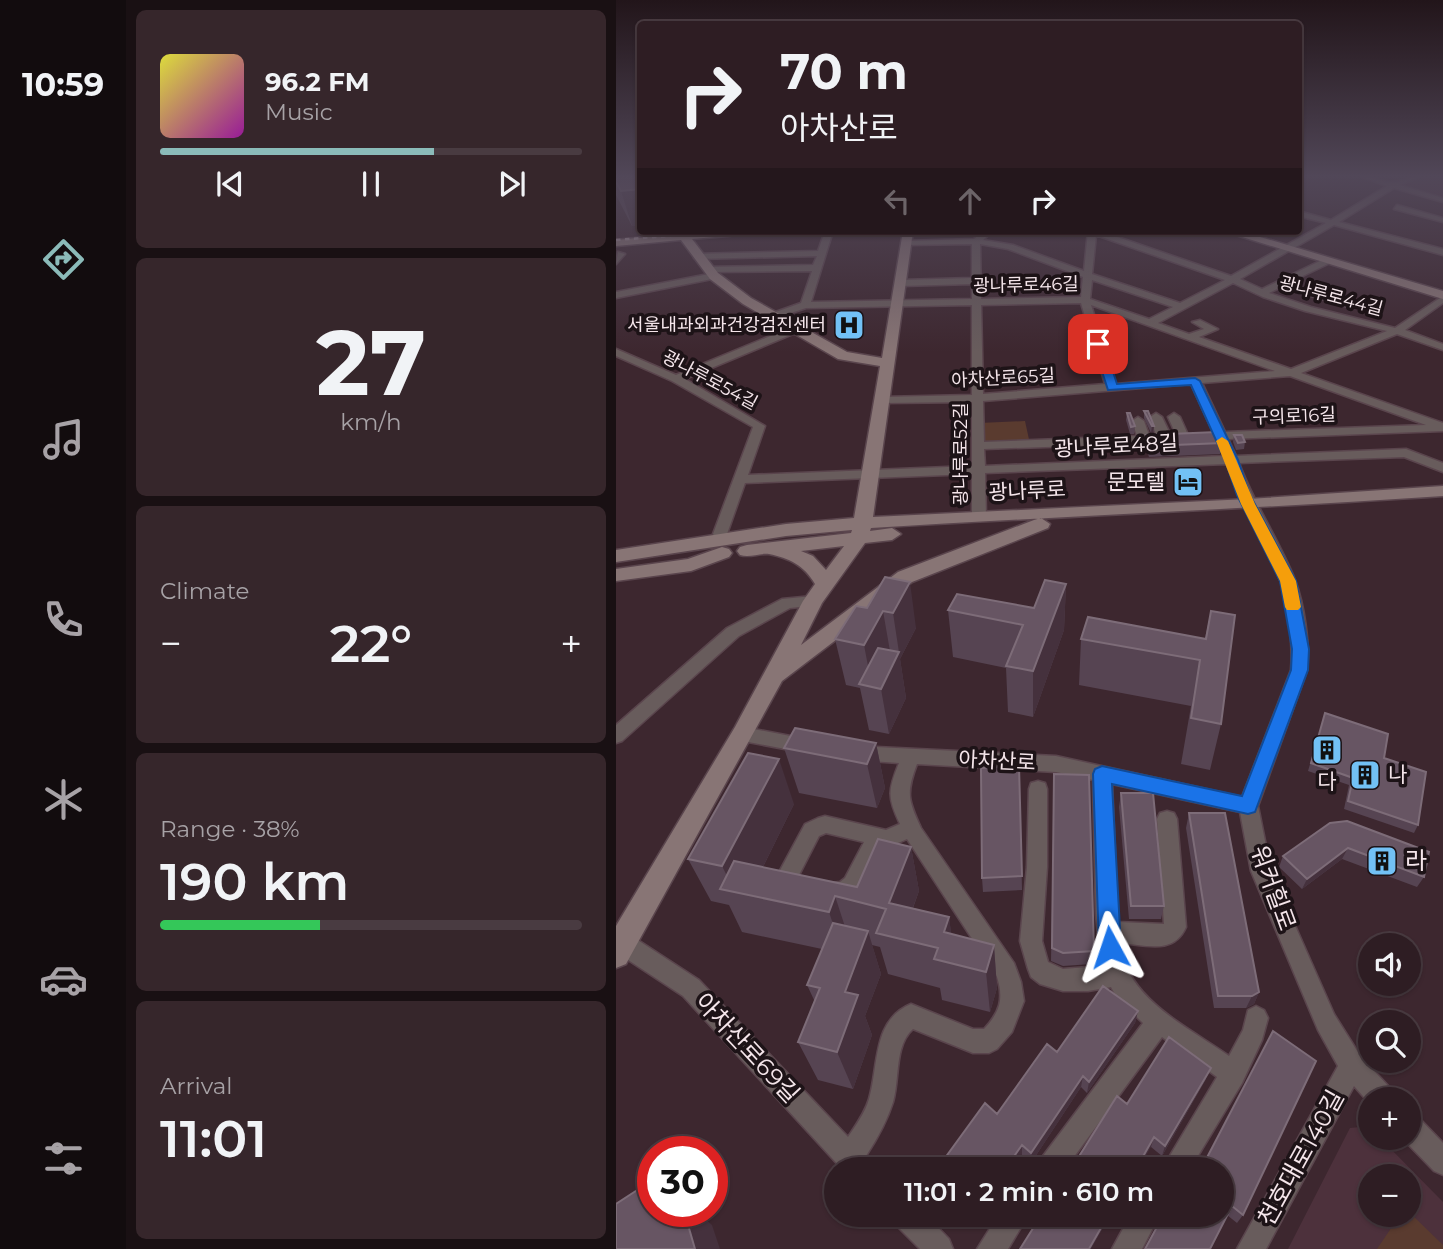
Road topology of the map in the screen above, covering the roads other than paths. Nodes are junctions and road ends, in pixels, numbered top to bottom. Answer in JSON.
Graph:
{"nodes":[{"id":1,"x":649,"y":235,"type":"edge"},
{"id":2,"x":683,"y":235,"type":"edge"},
{"id":3,"x":828,"y":235,"type":"edge"},
{"id":4,"x":983,"y":235,"type":"edge"},
{"id":5,"x":1092,"y":235,"type":"edge"},
{"id":6,"x":1105,"y":235,"type":"edge"},
{"id":7,"x":1243,"y":235,"type":"edge"},
{"id":8,"x":1312,"y":235,"type":"edge"},
{"id":9,"x":1382,"y":235,"type":"edge"},
{"id":10,"x":907,"y":237,"type":"edge"},
{"id":11,"x":976,"y":241,"type":"junction"},
{"id":12,"x":617,"y":247,"type":"edge"},
{"id":13,"x":1289,"y":249,"type":"junction"},
{"id":14,"x":1443,"y":252,"type":"edge"},
{"id":15,"x":822,"y":253,"type":"junction"},
{"id":16,"x":695,"y":254,"type":"junction"},
{"id":17,"x":1327,"y":261,"type":"junction"},
{"id":18,"x":817,"y":268,"type":"junction"},
{"id":19,"x":711,"y":273,"type":"junction"},
{"id":20,"x":1087,"y":275,"type":"junction"},
{"id":21,"x":1235,"y":280,"type":"junction"},
{"id":22,"x":976,"y":281,"type":"junction"},
{"id":23,"x":901,"y":283,"type":"junction"},
{"id":24,"x":1281,"y":284,"type":"junction"},
{"id":25,"x":1262,"y":293,"type":"junction"},
{"id":26,"x":616,"y":296,"type":"edge"},
{"id":27,"x":1443,"y":297,"type":"edge"},
{"id":28,"x":1085,"y":300,"type":"junction"},
{"id":29,"x":976,"y":303,"type":"junction"},
{"id":30,"x":898,"y":304,"type":"junction"},
{"id":31,"x":805,"y":305,"type":"junction"},
{"id":32,"x":1348,"y":306,"type":"dead end"},
{"id":33,"x":1183,"y":307,"type":"junction"},
{"id":34,"x":773,"y":316,"type":"junction"},
{"id":35,"x":1197,"y":321,"type":"dead end"},
{"id":36,"x":1150,"y":323,"type":"junction"},
{"id":37,"x":796,"y":329,"type":"junction"},
{"id":38,"x":1397,"y":331,"type":"junction"},
{"id":39,"x":1189,"y":337,"type":"junction"},
{"id":40,"x":1443,"y":347,"type":"edge"},
{"id":41,"x":616,"y":352,"type":"edge"},
{"id":42,"x":844,"y":356,"type":"junction"},
{"id":43,"x":887,"y":363,"type":"junction"},
{"id":44,"x":1291,"y":373,"type":"junction"},
{"id":45,"x":676,"y":379,"type":"junction"},
{"id":46,"x":1195,"y":381,"type":"junction"},
{"id":47,"x":1112,"y":388,"type":"junction"},
{"id":48,"x":882,"y":397,"type":"junction"},
{"id":49,"x":978,"y":398,"type":"junction"},
{"id":50,"x":1156,"y":417,"type":"dead end"},
{"id":51,"x":1174,"y":417,"type":"dead end"},
{"id":52,"x":1138,"y":421,"type":"dead end"},
{"id":53,"x":1443,"y":427,"type":"edge"},
{"id":54,"x":1214,"y":436,"type":"junction"},
{"id":55,"x":1184,"y":438,"type":"junction"},
{"id":56,"x":1164,"y":439,"type":"junction"},
{"id":57,"x":1145,"y":440,"type":"junction"},
{"id":58,"x":979,"y":446,"type":"junction"},
{"id":59,"x":1232,"y":460,"type":"junction"},
{"id":60,"x":1443,"y":468,"type":"edge"},
{"id":61,"x":980,"y":471,"type":"junction"},
{"id":62,"x":871,"y":476,"type":"junction"},
{"id":63,"x":741,"y":479,"type":"junction"},
{"id":64,"x":1443,"y":491,"type":"edge"},
{"id":65,"x":1443,"y":499,"type":"edge"},
{"id":66,"x":1250,"y":507,"type":"junction"},
{"id":67,"x":979,"y":516,"type":"junction"},
{"id":68,"x":1041,"y":524,"type":"junction"},
{"id":69,"x":786,"y":530,"type":"junction"},
{"id":70,"x":860,"y":530,"type":"junction"},
{"id":71,"x":721,"y":544,"type":"junction"},
{"id":72,"x":748,"y":544,"type":"junction"},
{"id":73,"x":616,"y":547,"type":"edge"},
{"id":74,"x":616,"y":556,"type":"edge"},
{"id":75,"x":616,"y":567,"type":"edge"},
{"id":76,"x":616,"y":575,"type":"edge"},
{"id":77,"x":819,"y":593,"type":"junction"},
{"id":78,"x":770,"y":680,"type":"junction"},
{"id":79,"x":743,"y":734,"type":"junction"},
{"id":80,"x":616,"y":736,"type":"edge"},
{"id":81,"x":911,"y":756,"type":"junction"},
{"id":82,"x":1102,"y":774,"type":"junction"},
{"id":83,"x":1038,"y":789,"type":"dead end"},
{"id":84,"x":1248,"y":806,"type":"junction"},
{"id":85,"x":1167,"y":819,"type":"dead end"},
{"id":86,"x":911,"y":828,"type":"junction"},
{"id":87,"x":877,"y":838,"type":"edge"},
{"id":88,"x":1108,"y":931,"type":"junction"},
{"id":89,"x":619,"y":949,"type":"edge"},
{"id":90,"x":1117,"y":975,"type":"junction"},
{"id":91,"x":1256,"y":1018,"type":"dead end"},
{"id":92,"x":1159,"y":1021,"type":"junction"},
{"id":93,"x":1352,"y":1066,"type":"junction"},
{"id":94,"x":1233,"y":1074,"type":"junction"},
{"id":95,"x":1372,"y":1087,"type":"edge"},
{"id":96,"x":1421,"y":1139,"type":"edge"},
{"id":97,"x":848,"y":1157,"type":"edge"},
{"id":98,"x":857,"y":1157,"type":"edge"},
{"id":99,"x":1058,"y":1157,"type":"edge"},
{"id":100,"x":1182,"y":1157,"type":"edge"},
{"id":101,"x":1443,"y":1162,"type":"edge"},
{"id":102,"x":918,"y":1227,"type":"edge"},
{"id":103,"x":1007,"y":1227,"type":"edge"},
{"id":104,"x":1139,"y":1227,"type":"edge"},
{"id":105,"x":939,"y":1249,"type":"edge"},
{"id":106,"x":991,"y":1249,"type":"edge"},
{"id":107,"x":1126,"y":1249,"type":"edge"},
{"id":108,"x":1251,"y":1249,"type":"edge"}],
"edges":[{"from":1,"to":12,"type":"main road"},
{"from":2,"to":16,"type":"main road"},
{"from":3,"to":15,"type":"street"},
{"from":4,"to":11,"type":"street"},
{"from":5,"to":20,"type":"street"},
{"from":6,"to":21,"type":"street","name":"광나루로44길"},
{"from":7,"to":13,"type":"main road"},
{"from":8,"to":13,"type":"street"},
{"from":9,"to":14,"type":"street"},
{"from":10,"to":11,"type":"street"},
{"from":10,"to":23,"type":"main road"},
{"from":11,"to":20,"type":"street"},
{"from":11,"to":22,"type":"street","name":"광나루로52길"},
{"from":12,"to":16,"type":"main road"},
{"from":13,"to":17,"type":"main road"},
{"from":13,"to":21,"type":"street"},
{"from":15,"to":16,"type":"street"},
{"from":15,"to":18,"type":"street"},
{"from":16,"to":19,"type":"main road"},
{"from":17,"to":24,"type":"street"},
{"from":17,"to":27,"type":"main road"},
{"from":18,"to":19,"type":"street"},
{"from":18,"to":31,"type":"street"},
{"from":19,"to":26,"type":"street"},
{"from":19,"to":34,"type":"main road"},
{"from":20,"to":28,"type":"street"},
{"from":20,"to":33,"type":"street"},
{"from":21,"to":25,"type":"street","name":"광나루로44길"},
{"from":21,"to":33,"type":"street"},
{"from":22,"to":23,"type":"street"},
{"from":22,"to":29,"type":"street","name":"광나루로52길"},
{"from":23,"to":30,"type":"main road"},
{"from":24,"to":25,"type":"street"},
{"from":24,"to":32,"type":"street"},
{"from":25,"to":38,"type":"street","name":"광나루로44길"},
{"from":27,"to":38,"type":"street","name":"아차산로65길"},
{"from":28,"to":29,"type":"street","name":"광나루로46길"},
{"from":28,"to":36,"type":"street","name":"광나루로46길"},
{"from":28,"to":47,"type":"street"},
{"from":29,"to":30,"type":"street","name":"광나루로46길"},
{"from":29,"to":49,"type":"street","name":"광나루로52길"},
{"from":30,"to":31,"type":"street","name":"광나루로46길"},
{"from":30,"to":43,"type":"main road"},
{"from":31,"to":34,"type":"street","name":"광나루로46길"},
{"from":33,"to":36,"type":"street"},
{"from":34,"to":37,"type":"main road"},
{"from":35,"to":39,"type":"street"},
{"from":36,"to":39,"type":"street","name":"광나루로46길"},
{"from":37,"to":42,"type":"main road"},
{"from":37,"to":45,"type":"street"},
{"from":38,"to":40,"type":"street","name":"광나루로44길"},
{"from":38,"to":44,"type":"street","name":"아차산로65길"},
{"from":39,"to":44,"type":"street","name":"광나루로46길"},
{"from":41,"to":45,"type":"street","name":"광나루로54길"},
{"from":42,"to":43,"type":"main road"},
{"from":42,"to":48,"type":"main road"},
{"from":43,"to":48,"type":"main road"},
{"from":44,"to":46,"type":"street","name":"아차산로65길"},
{"from":44,"to":53,"type":"street","name":"광나루로46길"},
{"from":45,"to":63,"type":"street","name":"광나루로54길"},
{"from":46,"to":47,"type":"street","name":"아차산로65길"},
{"from":46,"to":54,"type":"street"},
{"from":47,"to":49,"type":"street","name":"아차산로65길"},
{"from":48,"to":49,"type":"street","name":"아차산로65길"},
{"from":48,"to":62,"type":"main road"},
{"from":49,"to":58,"type":"street","name":"광나루로52길"},
{"from":50,"to":56,"type":"street"},
{"from":51,"to":55,"type":"street"},
{"from":52,"to":57,"type":"street"},
{"from":53,"to":54,"type":"street","name":"구의로16길"},
{"from":54,"to":55,"type":"street","name":"구의로16길"},
{"from":54,"to":59,"type":"street"},
{"from":55,"to":56,"type":"street","name":"구의로16길"},
{"from":56,"to":57,"type":"street","name":"구의로16길"},
{"from":57,"to":58,"type":"street","name":"구의로16길"},
{"from":58,"to":61,"type":"street","name":"광나루로52길"},
{"from":59,"to":60,"type":"street","name":"광나루로48길"},
{"from":59,"to":61,"type":"street","name":"광나루로48길"},
{"from":59,"to":66,"type":"street"},
{"from":61,"to":62,"type":"street","name":"광나루로48길"},
{"from":61,"to":67,"type":"street","name":"광나루로52길"},
{"from":62,"to":63,"type":"street"},
{"from":62,"to":70,"type":"main road"},
{"from":63,"to":71,"type":"street","name":"광나루로54길"},
{"from":64,"to":66,"type":"main road","name":"광나루로"},
{"from":65,"to":66,"type":"main road","name":"광나루로"},
{"from":66,"to":67,"type":"main road","name":"광나루로"},
{"from":66,"to":68,"type":"main road","name":"광나루로"},
{"from":66,"to":84,"type":"street"},
{"from":67,"to":70,"type":"main road","name":"광나루로"},
{"from":68,"to":70,"type":"main road","name":"광나루로"},
{"from":68,"to":78,"type":"main road"},
{"from":69,"to":70,"type":"main road","name":"광나루로"},
{"from":69,"to":71,"type":"main road"},
{"from":69,"to":72,"type":"main road","name":"광나루로"},
{"from":70,"to":72,"type":"main road","name":"광나루로"},
{"from":70,"to":77,"type":"main road"},
{"from":71,"to":72,"type":"main road","name":"광나루로"},
{"from":71,"to":73,"type":"main road"},
{"from":71,"to":75,"type":"main road","name":"광나루로"},
{"from":71,"to":76,"type":"main road"},
{"from":72,"to":74,"type":"main road","name":"광나루로"},
{"from":72,"to":77,"type":"main road"},
{"from":77,"to":78,"type":"main road"},
{"from":77,"to":80,"type":"street"},
{"from":78,"to":79,"type":"main road"},
{"from":79,"to":81,"type":"street","name":"아차산로"},
{"from":79,"to":89,"type":"main road"},
{"from":81,"to":82,"type":"street","name":"아차산로"},
{"from":81,"to":86,"type":"street"},
{"from":82,"to":84,"type":"street","name":"아차산로"},
{"from":82,"to":88,"type":"street"},
{"from":83,"to":90,"type":"street"},
{"from":84,"to":93,"type":"street","name":"워커힐로"},
{"from":85,"to":88,"type":"street"},
{"from":86,"to":87,"type":"street"},
{"from":86,"to":98,"type":"street"},
{"from":88,"to":90,"type":"street"},
{"from":89,"to":97,"type":"street","name":"아차산로69길"},
{"from":90,"to":92,"type":"street"},
{"from":91,"to":94,"type":"street"},
{"from":92,"to":94,"type":"street"},
{"from":92,"to":99,"type":"street"},
{"from":93,"to":95,"type":"street","name":"워커힐로"},
{"from":93,"to":108,"type":"street","name":"천호대로140길"},
{"from":94,"to":100,"type":"street"},
{"from":96,"to":101,"type":"street"},
{"from":102,"to":105,"type":"street"},
{"from":103,"to":106,"type":"street"},
{"from":104,"to":107,"type":"street"}]}
